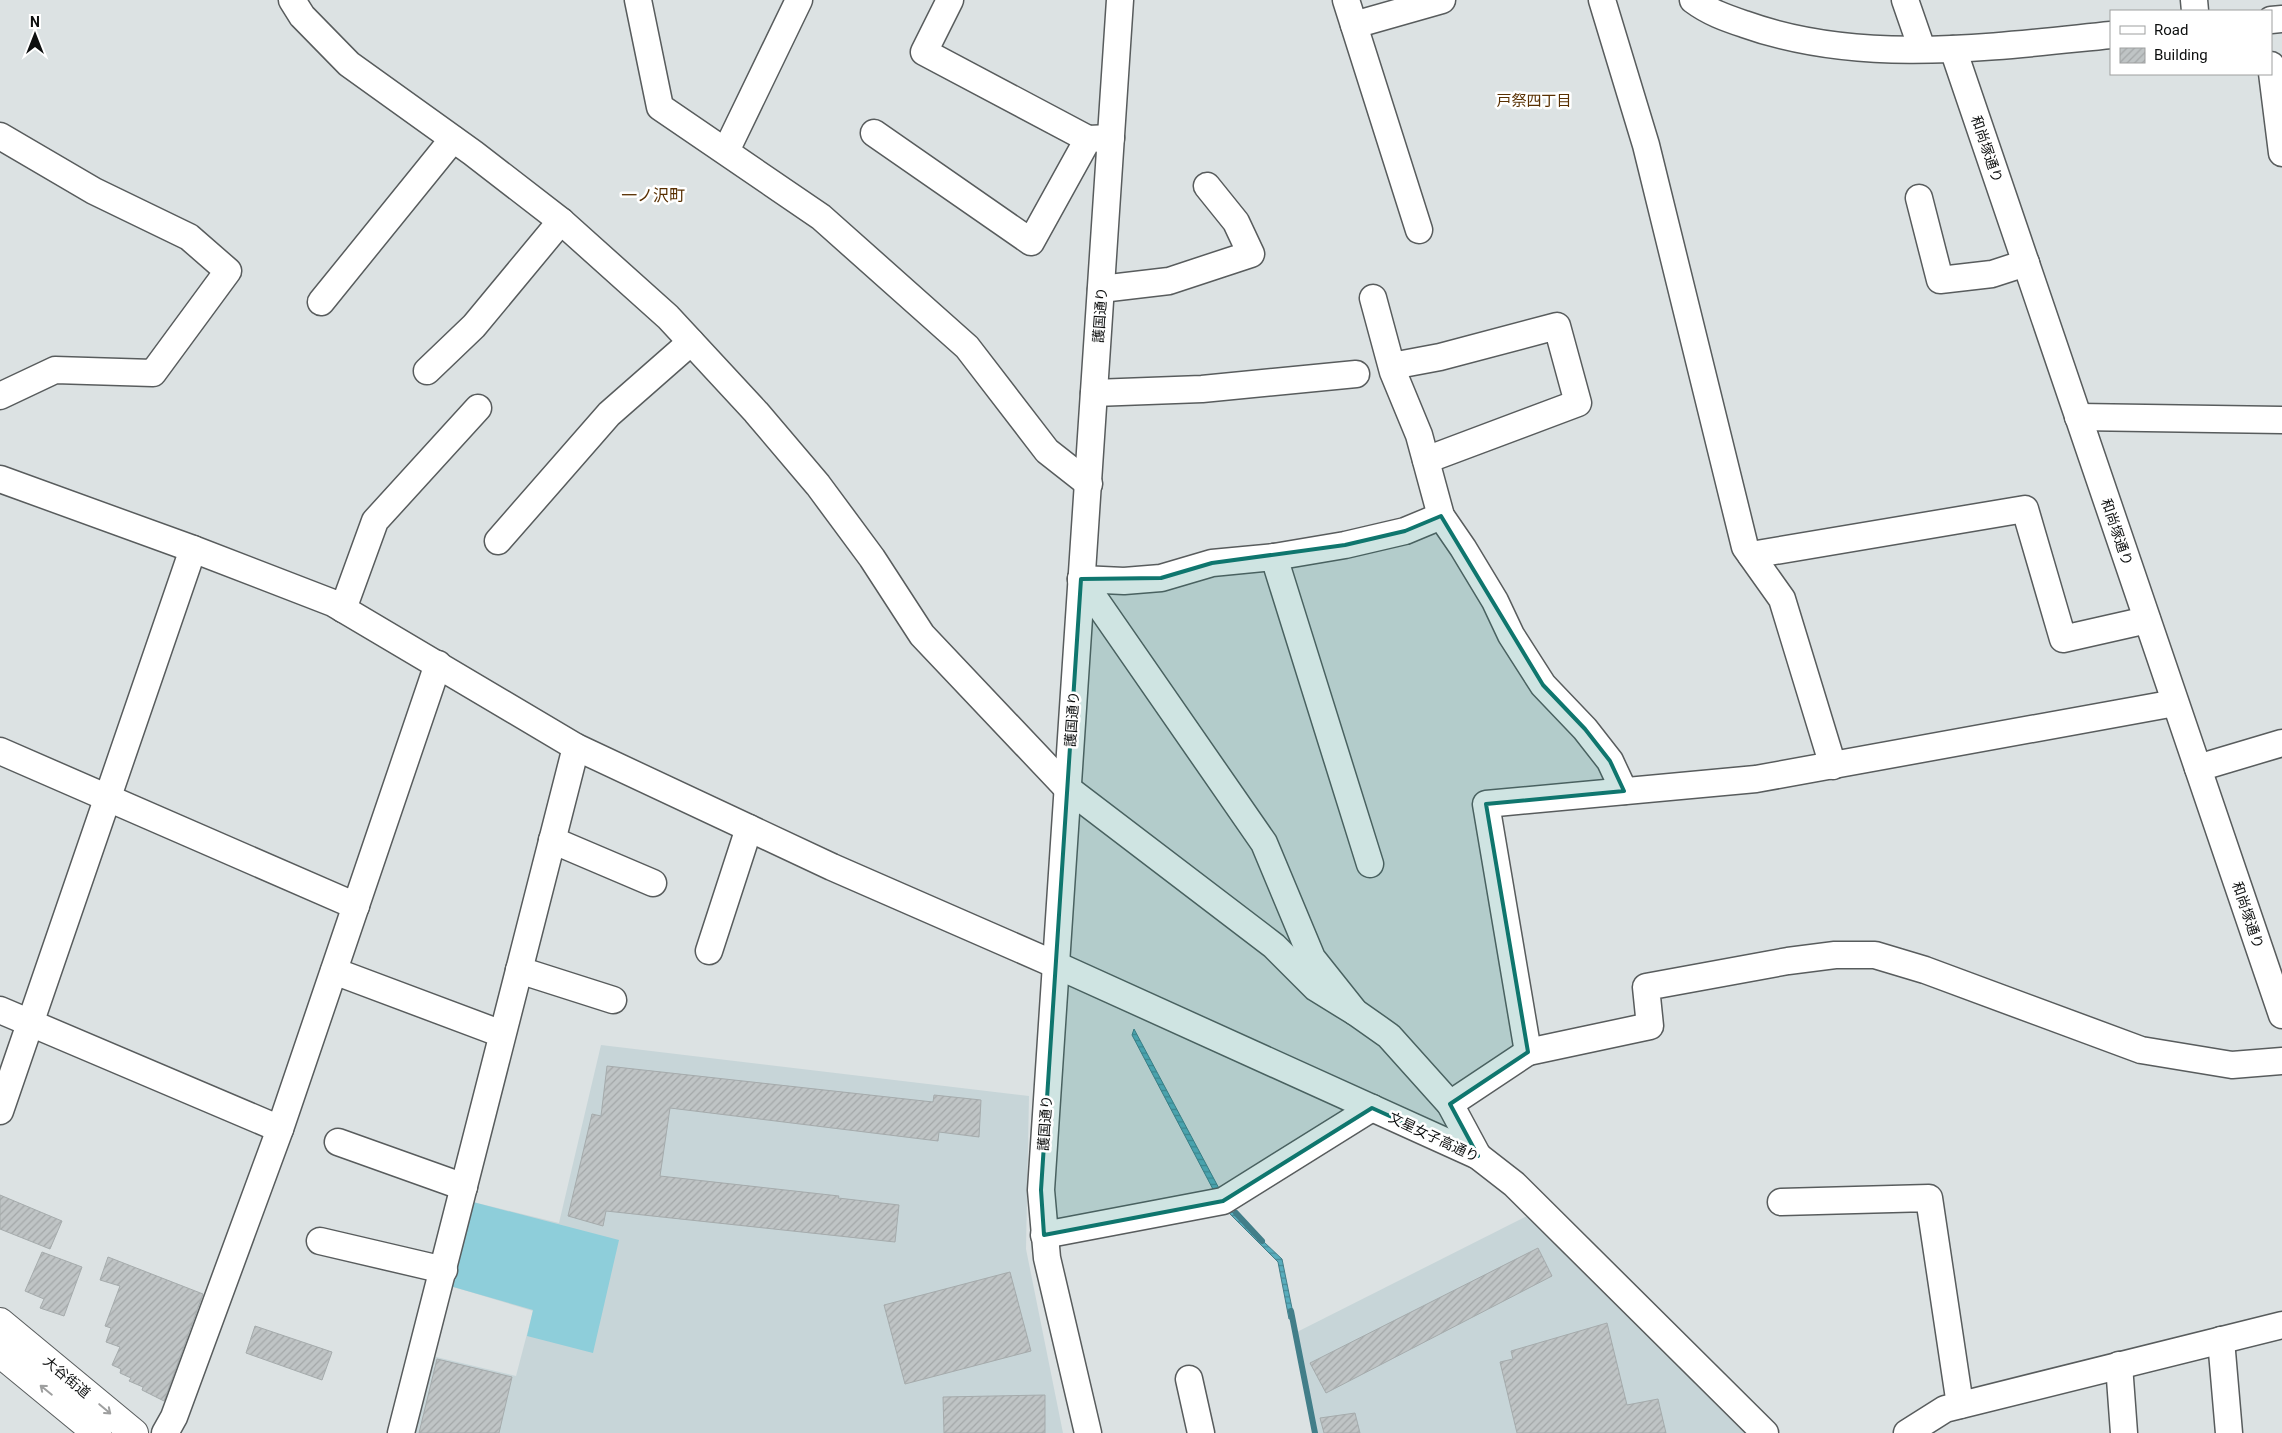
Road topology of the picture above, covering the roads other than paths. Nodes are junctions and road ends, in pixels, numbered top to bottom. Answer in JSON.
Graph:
{"nodes":[{"id":1,"x":292,"y":0,"type":"edge"},
{"id":2,"x":638,"y":0,"type":"edge"},
{"id":3,"x":800,"y":0,"type":"edge"},
{"id":4,"x":950,"y":0,"type":"edge"},
{"id":5,"x":1120,"y":0,"type":"edge"},
{"id":6,"x":1346,"y":0,"type":"edge"},
{"id":7,"x":1442,"y":0,"type":"edge"},
{"id":8,"x":1602,"y":0,"type":"edge"},
{"id":9,"x":1693,"y":0,"type":"edge"},
{"id":10,"x":1905,"y":0,"type":"edge"},
{"id":11,"x":1354,"y":25,"type":"junction"},
{"id":12,"x":2110,"y":35,"type":"edge"},
{"id":13,"x":1922,"y":49,"type":"junction"},
{"id":14,"x":1953,"y":49,"type":"junction"},
{"id":15,"x":2272,"y":73,"type":"edge"},
{"id":16,"x":874,"y":133,"type":"dead end"},
{"id":17,"x":0,"y":136,"type":"edge"},
{"id":18,"x":453,"y":139,"type":"junction"},
{"id":19,"x":1100,"y":139,"type":"junction"},
{"id":20,"x":726,"y":151,"type":"junction"},
{"id":21,"x":2282,"y":153,"type":"edge"},
{"id":22,"x":1207,"y":186,"type":"dead end"},
{"id":23,"x":1919,"y":198,"type":"dead end"},
{"id":24,"x":561,"y":221,"type":"junction"},
{"id":25,"x":1419,"y":230,"type":"dead end"},
{"id":26,"x":2026,"y":264,"type":"junction"},
{"id":27,"x":1102,"y":289,"type":"junction"},
{"id":28,"x":1374,"y":298,"type":"dead end"},
{"id":29,"x":321,"y":302,"type":"dead end"},
{"id":30,"x":691,"y":342,"type":"junction"},
{"id":31,"x":1392,"y":366,"type":"junction"},
{"id":32,"x":427,"y":371,"type":"dead end"},
{"id":33,"x":1356,"y":374,"type":"dead end"},
{"id":34,"x":1094,"y":393,"type":"junction"},
{"id":35,"x":0,"y":396,"type":"edge"},
{"id":36,"x":478,"y":408,"type":"dead end"},
{"id":37,"x":2078,"y":417,"type":"junction"},
{"id":38,"x":2282,"y":420,"type":"edge"},
{"id":39,"x":1426,"y":460,"type":"junction"},
{"id":40,"x":0,"y":479,"type":"edge"},
{"id":41,"x":1088,"y":484,"type":"junction"},
{"id":42,"x":1441,"y":516,"type":"junction"},
{"id":43,"x":498,"y":541,"type":"dead end"},
{"id":44,"x":194,"y":549,"type":"junction"},
{"id":45,"x":1751,"y":555,"type":"junction"},
{"id":46,"x":1274,"y":557,"type":"junction"},
{"id":47,"x":1081,"y":579,"type":"junction"},
{"id":48,"x":343,"y":609,"type":"junction"},
{"id":49,"x":2147,"y":620,"type":"junction"},
{"id":50,"x":438,"y":664,"type":"junction"},
{"id":51,"x":2175,"y":703,"type":"junction"},
{"id":52,"x":2282,"y":743,"type":"edge"},
{"id":53,"x":576,"y":747,"type":"junction"},
{"id":54,"x":0,"y":752,"type":"edge"},
{"id":55,"x":1833,"y":766,"type":"junction"},
{"id":56,"x":2198,"y":768,"type":"junction"},
{"id":57,"x":1067,"y":788,"type":"junction"},
{"id":58,"x":1624,"y":791,"type":"junction"},
{"id":59,"x":107,"y":798,"type":"junction"},
{"id":60,"x":749,"y":828,"type":"junction"},
{"id":61,"x":552,"y":840,"type":"junction"},
{"id":62,"x":1370,"y":864,"type":"dead end"},
{"id":63,"x":652,"y":883,"type":"dead end"},
{"id":64,"x":356,"y":906,"type":"junction"},
{"id":65,"x":709,"y":951,"type":"dead end"},
{"id":66,"x":1054,"y":964,"type":"junction"},
{"id":67,"x":2274,"y":964,"type":"edge"},
{"id":68,"x":334,"y":970,"type":"junction"},
{"id":69,"x":518,"y":970,"type":"junction"},
{"id":70,"x":613,"y":1000,"type":"dead end"},
{"id":71,"x":0,"y":1010,"type":"edge"},
{"id":72,"x":1356,"y":1012,"type":"junction"},
{"id":73,"x":2282,"y":1015,"type":"edge"},
{"id":74,"x":30,"y":1023,"type":"junction"},
{"id":75,"x":502,"y":1034,"type":"junction"},
{"id":76,"x":1528,"y":1052,"type":"junction"},
{"id":77,"x":2282,"y":1061,"type":"edge"},
{"id":78,"x":1450,"y":1104,"type":"junction"},
{"id":79,"x":1372,"y":1108,"type":"junction"},
{"id":80,"x":0,"y":1111,"type":"edge"},
{"id":81,"x":280,"y":1129,"type":"junction"},
{"id":82,"x":338,"y":1142,"type":"dead end"},
{"id":83,"x":1478,"y":1156,"type":"junction"},
{"id":84,"x":464,"y":1187,"type":"junction"},
{"id":85,"x":1781,"y":1202,"type":"dead end"},
{"id":86,"x":1044,"y":1235,"type":"junction"},
{"id":87,"x":320,"y":1241,"type":"dead end"},
{"id":88,"x":444,"y":1270,"type":"junction"},
{"id":89,"x":0,"y":1322,"type":"edge"},
{"id":90,"x":2282,"y":1325,"type":"edge"},
{"id":91,"x":2221,"y":1340,"type":"junction"},
{"id":92,"x":0,"y":1353,"type":"edge"},
{"id":93,"x":2119,"y":1366,"type":"junction"},
{"id":94,"x":1189,"y":1379,"type":"dead end"},
{"id":95,"x":1960,"y":1405,"type":"junction"},
{"id":96,"x":97,"y":1433,"type":"edge"},
{"id":97,"x":134,"y":1433,"type":"edge"},
{"id":98,"x":165,"y":1433,"type":"edge"},
{"id":99,"x":400,"y":1433,"type":"edge"},
{"id":100,"x":1088,"y":1433,"type":"edge"},
{"id":101,"x":1201,"y":1433,"type":"edge"},
{"id":102,"x":1765,"y":1433,"type":"edge"},
{"id":103,"x":1907,"y":1433,"type":"edge"},
{"id":104,"x":2124,"y":1433,"type":"edge"},
{"id":105,"x":2229,"y":1433,"type":"edge"}],
"edges":[{"from":1,"to":18,"type":"street"},
{"from":2,"to":20,"type":"street"},
{"from":3,"to":20,"type":"street"},
{"from":4,"to":19,"type":"street"},
{"from":5,"to":19,"type":"street","name":"護国通り"},
{"from":6,"to":11,"type":"street"},
{"from":7,"to":11,"type":"street"},
{"from":8,"to":45,"type":"street"},
{"from":9,"to":13,"type":"street"},
{"from":10,"to":13,"type":"street"},
{"from":11,"to":25,"type":"street"},
{"from":12,"to":14,"type":"street"},
{"from":13,"to":14,"type":"street"},
{"from":14,"to":26,"type":"street","name":"和尚塚通り"},
{"from":15,"to":21,"type":"street"},
{"from":16,"to":19,"type":"street"},
{"from":17,"to":35,"type":"street"},
{"from":18,"to":24,"type":"street"},
{"from":18,"to":29,"type":"street"},
{"from":19,"to":27,"type":"street","name":"護国通り"},
{"from":20,"to":41,"type":"street"},
{"from":22,"to":27,"type":"street"},
{"from":23,"to":26,"type":"street"},
{"from":24,"to":30,"type":"street"},
{"from":24,"to":32,"type":"street"},
{"from":26,"to":37,"type":"street","name":"和尚塚通り"},
{"from":27,"to":34,"type":"street","name":"護国通り"},
{"from":28,"to":31,"type":"street"},
{"from":30,"to":43,"type":"street"},
{"from":30,"to":57,"type":"street"},
{"from":31,"to":39,"type":"street"},
{"from":31,"to":39,"type":"street"},
{"from":33,"to":34,"type":"street"},
{"from":34,"to":41,"type":"street","name":"護国通り"},
{"from":36,"to":48,"type":"street"},
{"from":37,"to":38,"type":"street"},
{"from":37,"to":49,"type":"street","name":"和尚塚通り"},
{"from":39,"to":42,"type":"street"},
{"from":40,"to":44,"type":"street","name":"文星女子高通り"},
{"from":41,"to":47,"type":"street","name":"護国通り"},
{"from":42,"to":46,"type":"street"},
{"from":42,"to":58,"type":"street"},
{"from":44,"to":48,"type":"street","name":"文星女子高通り"},
{"from":44,"to":59,"type":"street"},
{"from":45,"to":49,"type":"street"},
{"from":45,"to":55,"type":"street"},
{"from":46,"to":47,"type":"street"},
{"from":46,"to":62,"type":"street"},
{"from":47,"to":57,"type":"street","name":"護国通り"},
{"from":47,"to":72,"type":"street"},
{"from":48,"to":50,"type":"street","name":"文星女子高通り"},
{"from":49,"to":51,"type":"street","name":"和尚塚通り"},
{"from":50,"to":53,"type":"street","name":"文星女子高通り"},
{"from":50,"to":64,"type":"street"},
{"from":51,"to":55,"type":"street"},
{"from":51,"to":56,"type":"street","name":"和尚塚通り"},
{"from":52,"to":56,"type":"street"},
{"from":53,"to":60,"type":"street","name":"文星女子高通り"},
{"from":53,"to":61,"type":"street"},
{"from":54,"to":59,"type":"street"},
{"from":55,"to":58,"type":"street"},
{"from":56,"to":67,"type":"street","name":"和尚塚通り"},
{"from":57,"to":66,"type":"street","name":"護国通り"},
{"from":57,"to":72,"type":"street"},
{"from":58,"to":76,"type":"street"},
{"from":59,"to":64,"type":"street"},
{"from":59,"to":74,"type":"street"},
{"from":60,"to":65,"type":"street"},
{"from":60,"to":66,"type":"street","name":"文星女子高通り"},
{"from":61,"to":63,"type":"street"},
{"from":61,"to":69,"type":"street"},
{"from":64,"to":68,"type":"street"},
{"from":66,"to":79,"type":"street","name":"文星女子高通り"},
{"from":66,"to":86,"type":"street","name":"護国通り"},
{"from":67,"to":73,"type":"street","name":"和尚塚通り"},
{"from":68,"to":75,"type":"street"},
{"from":68,"to":81,"type":"street"},
{"from":69,"to":70,"type":"street"},
{"from":69,"to":75,"type":"street"},
{"from":71,"to":74,"type":"street"},
{"from":72,"to":78,"type":"street"},
{"from":74,"to":80,"type":"street"},
{"from":74,"to":81,"type":"street"},
{"from":75,"to":84,"type":"street"},
{"from":76,"to":77,"type":"street"},
{"from":76,"to":78,"type":"street"},
{"from":78,"to":83,"type":"street"},
{"from":79,"to":83,"type":"street","name":"文星女子高通り"},
{"from":79,"to":86,"type":"street"},
{"from":81,"to":98,"type":"street"},
{"from":82,"to":84,"type":"street"},
{"from":83,"to":102,"type":"street","name":"文星女子高通り"},
{"from":84,"to":88,"type":"street"},
{"from":85,"to":95,"type":"street"},
{"from":86,"to":100,"type":"street","name":"護国通り"},
{"from":87,"to":88,"type":"street"},
{"from":88,"to":99,"type":"street"},
{"from":89,"to":97,"type":"main road","name":"大谷街道","one_way":true},
{"from":90,"to":91,"type":"street"},
{"from":91,"to":93,"type":"street"},
{"from":91,"to":105,"type":"street"},
{"from":96,"to":92,"type":"main road","name":"大谷街道","one_way":true},
{"from":93,"to":95,"type":"street"},
{"from":93,"to":104,"type":"street"},
{"from":94,"to":101,"type":"street"},
{"from":95,"to":103,"type":"street"}]}
